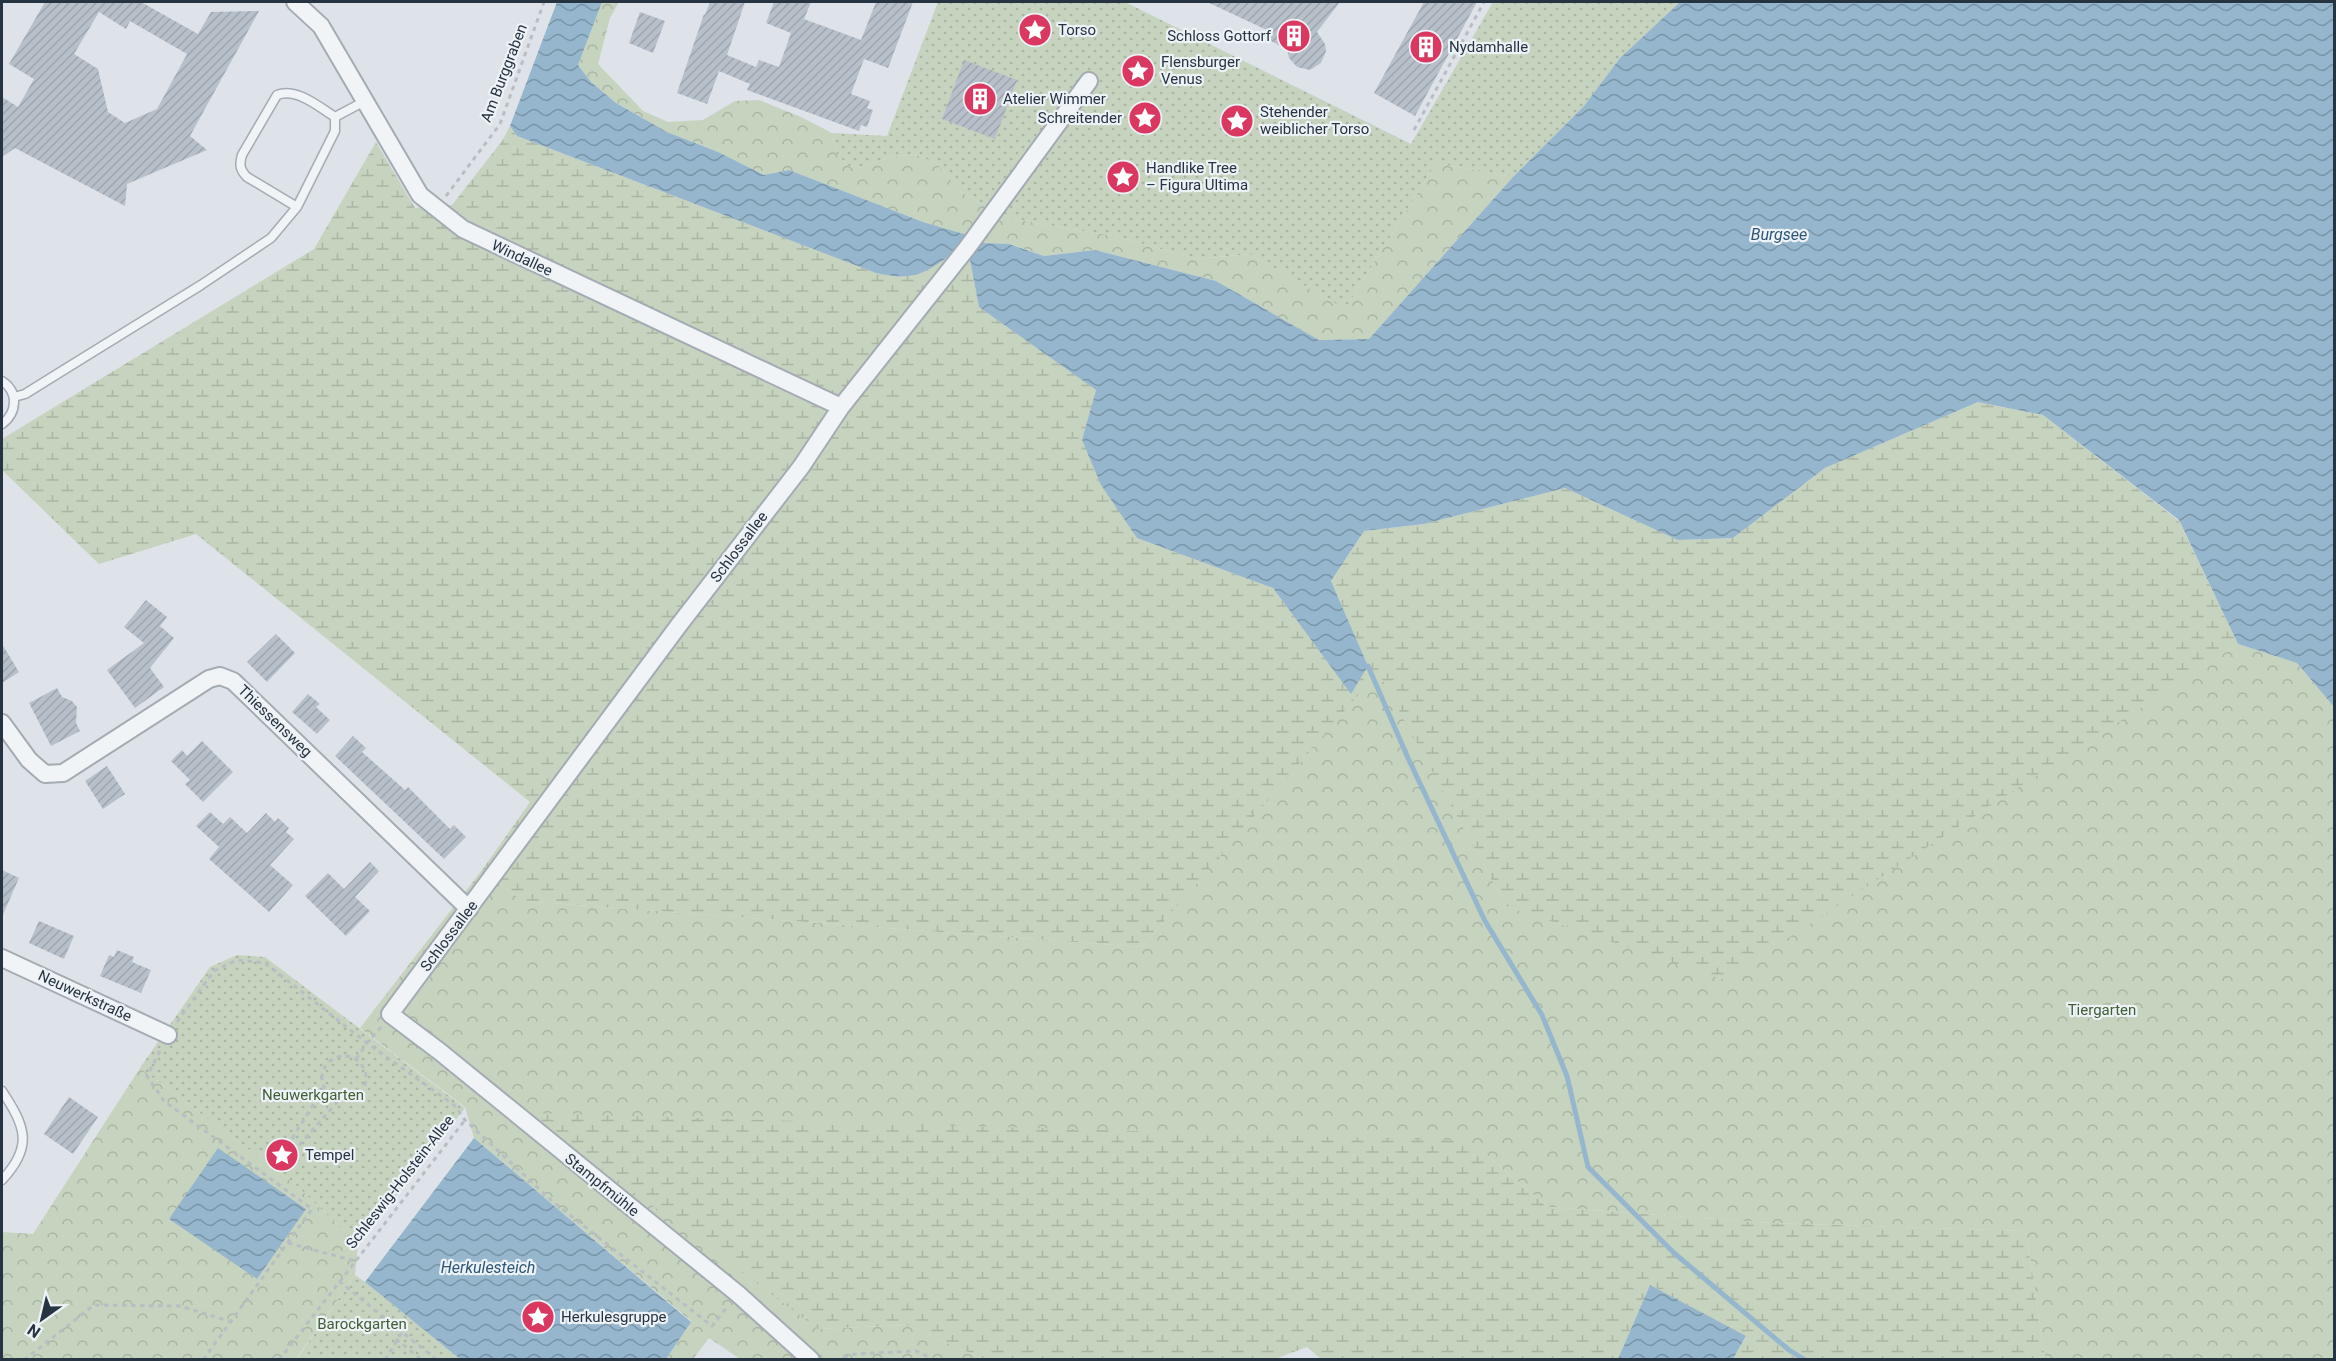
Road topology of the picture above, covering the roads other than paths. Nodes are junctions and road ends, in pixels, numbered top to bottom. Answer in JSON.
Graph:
{"nodes":[{"id":1,"x":295,"y":2,"type":"edge"},
{"id":2,"x":1089,"y":81,"type":"dead end"},
{"id":3,"x":365,"y":100,"type":"junction"},
{"id":4,"x":335,"y":117,"type":"junction"},
{"id":5,"x":297,"y":207,"type":"junction"},
{"id":6,"x":2,"y":381,"type":"edge"},
{"id":7,"x":14,"y":397,"type":"junction"},
{"id":8,"x":841,"y":407,"type":"junction"},
{"id":9,"x":2,"y":424,"type":"edge"},
{"id":10,"x":2,"y":723,"type":"edge"},
{"id":11,"x":469,"y":909,"type":"junction"},
{"id":12,"x":2,"y":958,"type":"edge"},
{"id":13,"x":390,"y":1014,"type":"joint"},
{"id":14,"x":168,"y":1035,"type":"road end"},
{"id":15,"x":2,"y":1092,"type":"edge"},
{"id":16,"x":2,"y":1180,"type":"edge"},
{"id":17,"x":811,"y":1359,"type":"edge"}],
"edges":[{"from":1,"to":3,"type":"street","name":"Windallee"},
{"from":2,"to":8,"type":"street","name":"Schlossallee"},
{"from":3,"to":4,"type":"lane"},
{"from":3,"to":8,"type":"street","name":"Windallee"},
{"from":4,"to":5,"type":"lane"},
{"from":4,"to":5,"type":"lane"},
{"from":5,"to":7,"type":"lane"},
{"from":6,"to":7,"type":"lane"},
{"from":7,"to":9,"type":"lane"},
{"from":8,"to":11,"type":"street","name":"Schlossallee"},
{"from":10,"to":11,"type":"street","name":"Thiessensweg"},
{"from":11,"to":13,"type":"street","name":"Schlossallee"},
{"from":12,"to":14,"type":"street","name":"Neuwerkstraße"},
{"from":13,"to":17,"type":"street","name":"Stampfmühle"},
{"from":15,"to":16,"type":"lane"}]}
